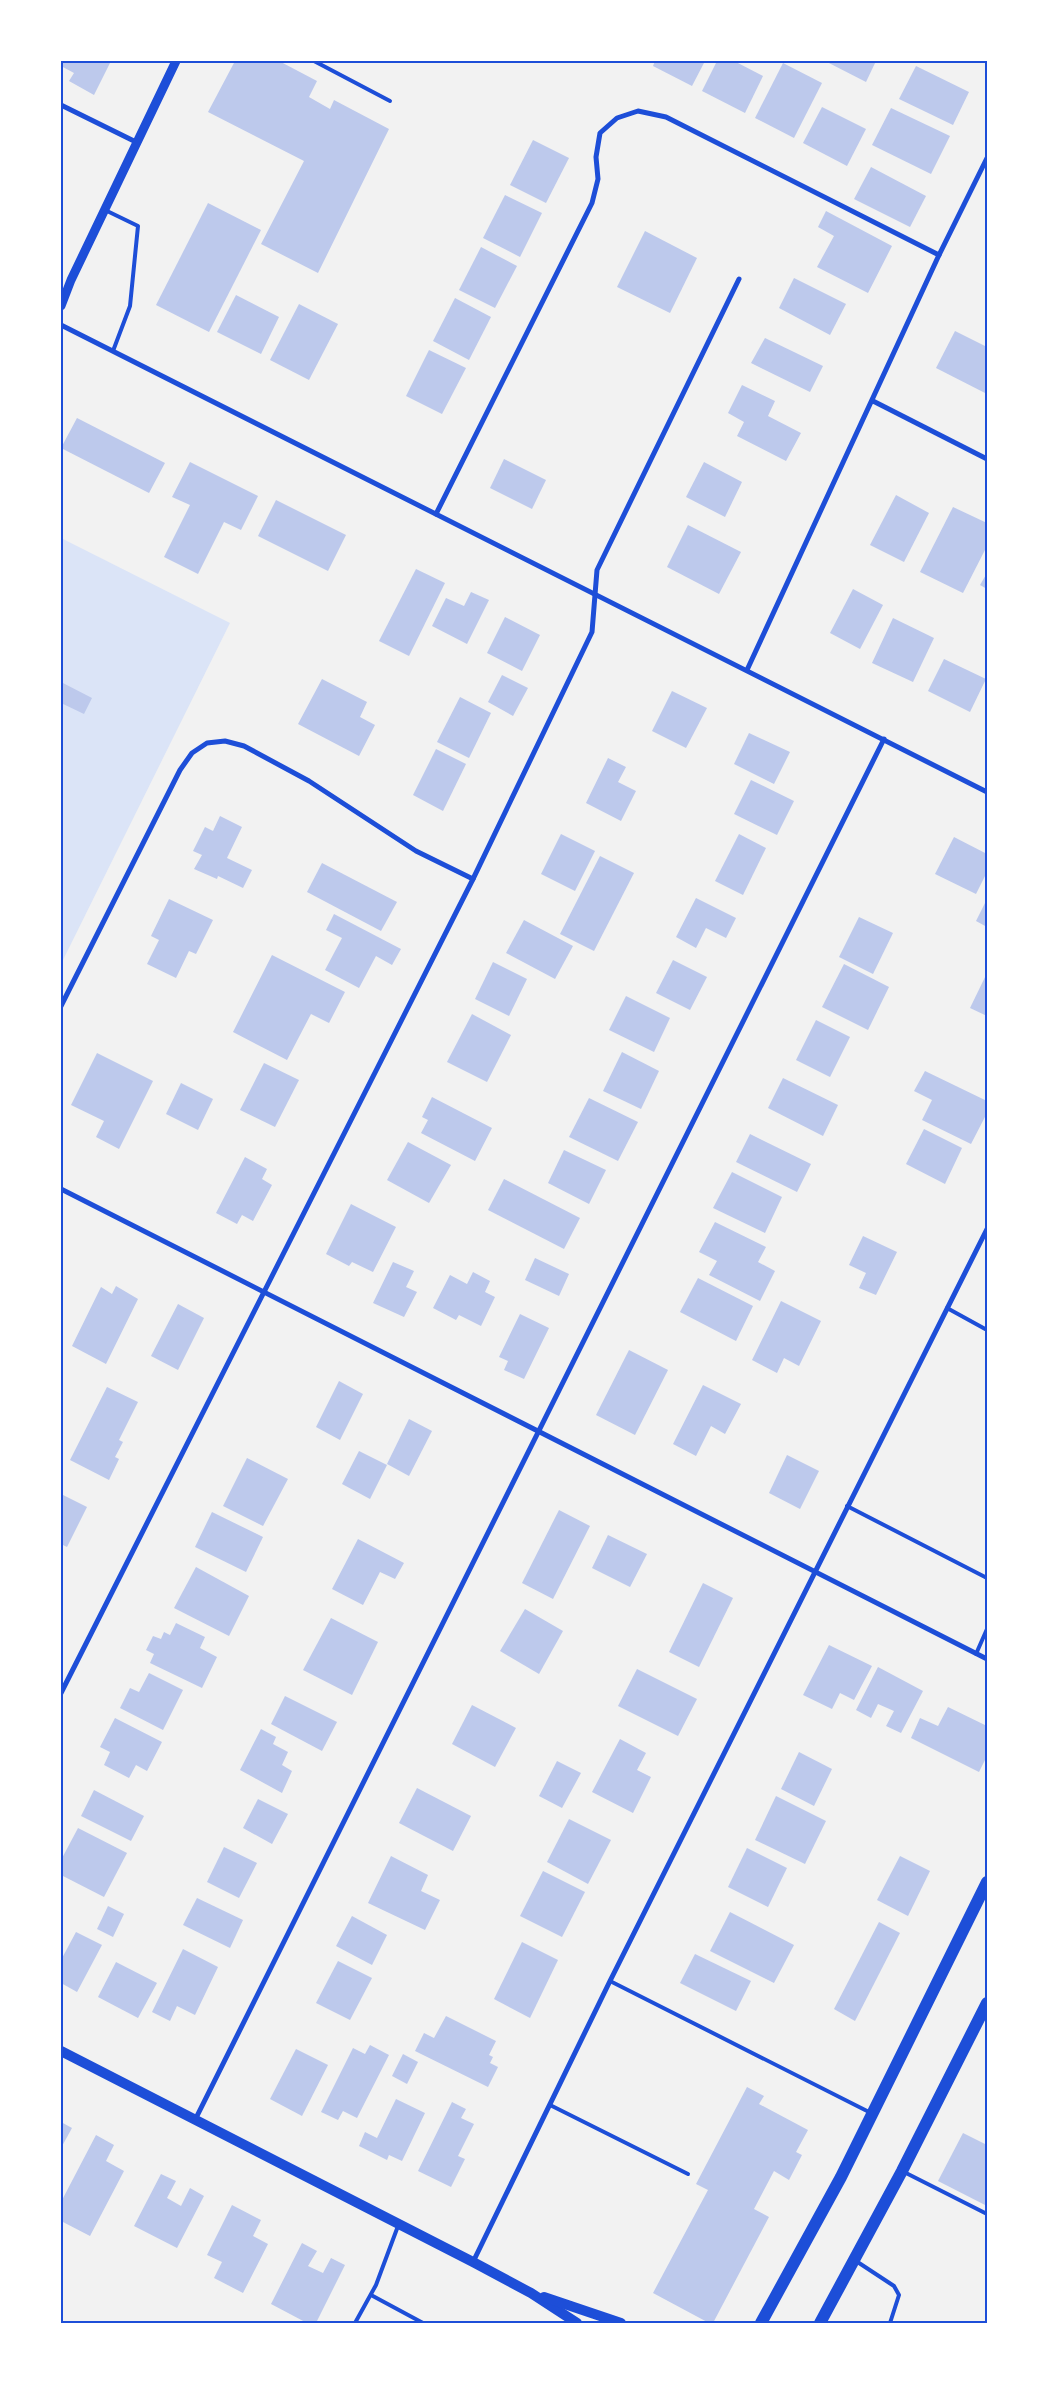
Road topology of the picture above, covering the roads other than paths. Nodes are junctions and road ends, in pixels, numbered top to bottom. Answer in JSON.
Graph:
{"nodes":[{"id":1,"x":176,"y":61,"type":"edge"},
{"id":2,"x":314,"y":61,"type":"edge"},
{"id":3,"x":390,"y":102,"type":"dead end"},
{"id":4,"x":61,"y":105,"type":"edge"},
{"id":5,"x":136,"y":142,"type":"junction"},
{"id":6,"x":987,"y":158,"type":"edge"},
{"id":7,"x":104,"y":210,"type":"junction"},
{"id":8,"x":939,"y":254,"type":"junction"},
{"id":9,"x":739,"y":279,"type":"dead end"},
{"id":10,"x":61,"y":306,"type":"edge"},
{"id":11,"x":61,"y":325,"type":"edge"},
{"id":12,"x":114,"y":351,"type":"junction"},
{"id":13,"x":873,"y":401,"type":"junction"},
{"id":14,"x":987,"y":460,"type":"edge"},
{"id":15,"x":436,"y":514,"type":"junction"},
{"id":16,"x":594,"y":595,"type":"junction"},
{"id":17,"x":747,"y":670,"type":"junction"},
{"id":18,"x":884,"y":740,"type":"junction"},
{"id":19,"x":987,"y":792,"type":"edge"},
{"id":20,"x":473,"y":879,"type":"junction"},
{"id":21,"x":61,"y":1006,"type":"edge"},
{"id":22,"x":61,"y":1189,"type":"edge"},
{"id":23,"x":987,"y":1229,"type":"edge"},
{"id":24,"x":265,"y":1292,"type":"junction"},
{"id":25,"x":947,"y":1308,"type":"junction"},
{"id":26,"x":987,"y":1330,"type":"edge"},
{"id":27,"x":540,"y":1432,"type":"junction"},
{"id":28,"x":847,"y":1506,"type":"junction"},
{"id":29,"x":815,"y":1570,"type":"junction"},
{"id":30,"x":987,"y":1578,"type":"edge"},
{"id":31,"x":987,"y":1630,"type":"edge"},
{"id":32,"x":976,"y":1654,"type":"junction"},
{"id":33,"x":987,"y":1659,"type":"edge"},
{"id":34,"x":61,"y":1693,"type":"edge"},
{"id":35,"x":987,"y":1882,"type":"edge"},
{"id":36,"x":610,"y":1981,"type":"junction"},
{"id":37,"x":987,"y":2002,"type":"edge"},
{"id":38,"x":61,"y":2051,"type":"edge"},
{"id":39,"x":550,"y":2105,"type":"junction"},
{"id":40,"x":872,"y":2113,"type":"junction"},
{"id":41,"x":195,"y":2120,"type":"junction"},
{"id":42,"x":902,"y":2172,"type":"junction"},
{"id":43,"x":688,"y":2174,"type":"dead end"},
{"id":44,"x":987,"y":2214,"type":"edge"},
{"id":45,"x":398,"y":2226,"type":"junction"},
{"id":46,"x":855,"y":2260,"type":"junction"},
{"id":47,"x":473,"y":2262,"type":"junction"},
{"id":48,"x":531,"y":2293,"type":"junction"},
{"id":49,"x":371,"y":2295,"type":"junction"},
{"id":50,"x":355,"y":2323,"type":"edge"},
{"id":51,"x":423,"y":2323,"type":"edge"},
{"id":52,"x":577,"y":2323,"type":"edge"},
{"id":53,"x":621,"y":2323,"type":"edge"},
{"id":54,"x":761,"y":2323,"type":"edge"},
{"id":55,"x":820,"y":2323,"type":"edge"},
{"id":56,"x":890,"y":2323,"type":"edge"}],
"edges":[{"from":1,"to":5,"type":"street"},
{"from":2,"to":3,"type":"lane"},
{"from":4,"to":5,"type":"street"},
{"from":5,"to":7,"type":"street"},
{"from":6,"to":8,"type":"street"},
{"from":7,"to":10,"type":"street"},
{"from":7,"to":12,"type":"lane"},
{"from":8,"to":13,"type":"street"},
{"from":8,"to":15,"type":"street"},
{"from":9,"to":16,"type":"street"},
{"from":11,"to":12,"type":"street"},
{"from":12,"to":15,"type":"street"},
{"from":13,"to":14,"type":"street"},
{"from":13,"to":17,"type":"street"},
{"from":15,"to":16,"type":"street"},
{"from":16,"to":17,"type":"street"},
{"from":16,"to":20,"type":"street"},
{"from":17,"to":18,"type":"street"},
{"from":18,"to":19,"type":"street"},
{"from":18,"to":27,"type":"street"},
{"from":20,"to":21,"type":"street"},
{"from":20,"to":24,"type":"street"},
{"from":22,"to":24,"type":"street"},
{"from":23,"to":25,"type":"street"},
{"from":24,"to":27,"type":"street"},
{"from":24,"to":34,"type":"street"},
{"from":25,"to":26,"type":"lane"},
{"from":25,"to":28,"type":"street"},
{"from":27,"to":29,"type":"street"},
{"from":27,"to":41,"type":"street"},
{"from":28,"to":29,"type":"street"},
{"from":28,"to":30,"type":"lane"},
{"from":29,"to":32,"type":"street"},
{"from":29,"to":36,"type":"street"},
{"from":31,"to":32,"type":"lane"},
{"from":32,"to":33,"type":"street"},
{"from":35,"to":40,"type":"main road"},
{"from":36,"to":39,"type":"street"},
{"from":36,"to":40,"type":"lane"},
{"from":37,"to":42,"type":"main road"},
{"from":38,"to":41,"type":"main road"},
{"from":39,"to":43,"type":"lane"},
{"from":39,"to":47,"type":"street"},
{"from":40,"to":54,"type":"main road"},
{"from":41,"to":45,"type":"main road"},
{"from":42,"to":44,"type":"lane"},
{"from":42,"to":46,"type":"main road"},
{"from":45,"to":47,"type":"main road"},
{"from":45,"to":49,"type":"lane"},
{"from":46,"to":55,"type":"main road"},
{"from":46,"to":56,"type":"lane"},
{"from":47,"to":48,"type":"main road"},
{"from":48,"to":52,"type":"main road"},
{"from":48,"to":53,"type":"main road"},
{"from":49,"to":50,"type":"lane"},
{"from":49,"to":51,"type":"lane"}]}
